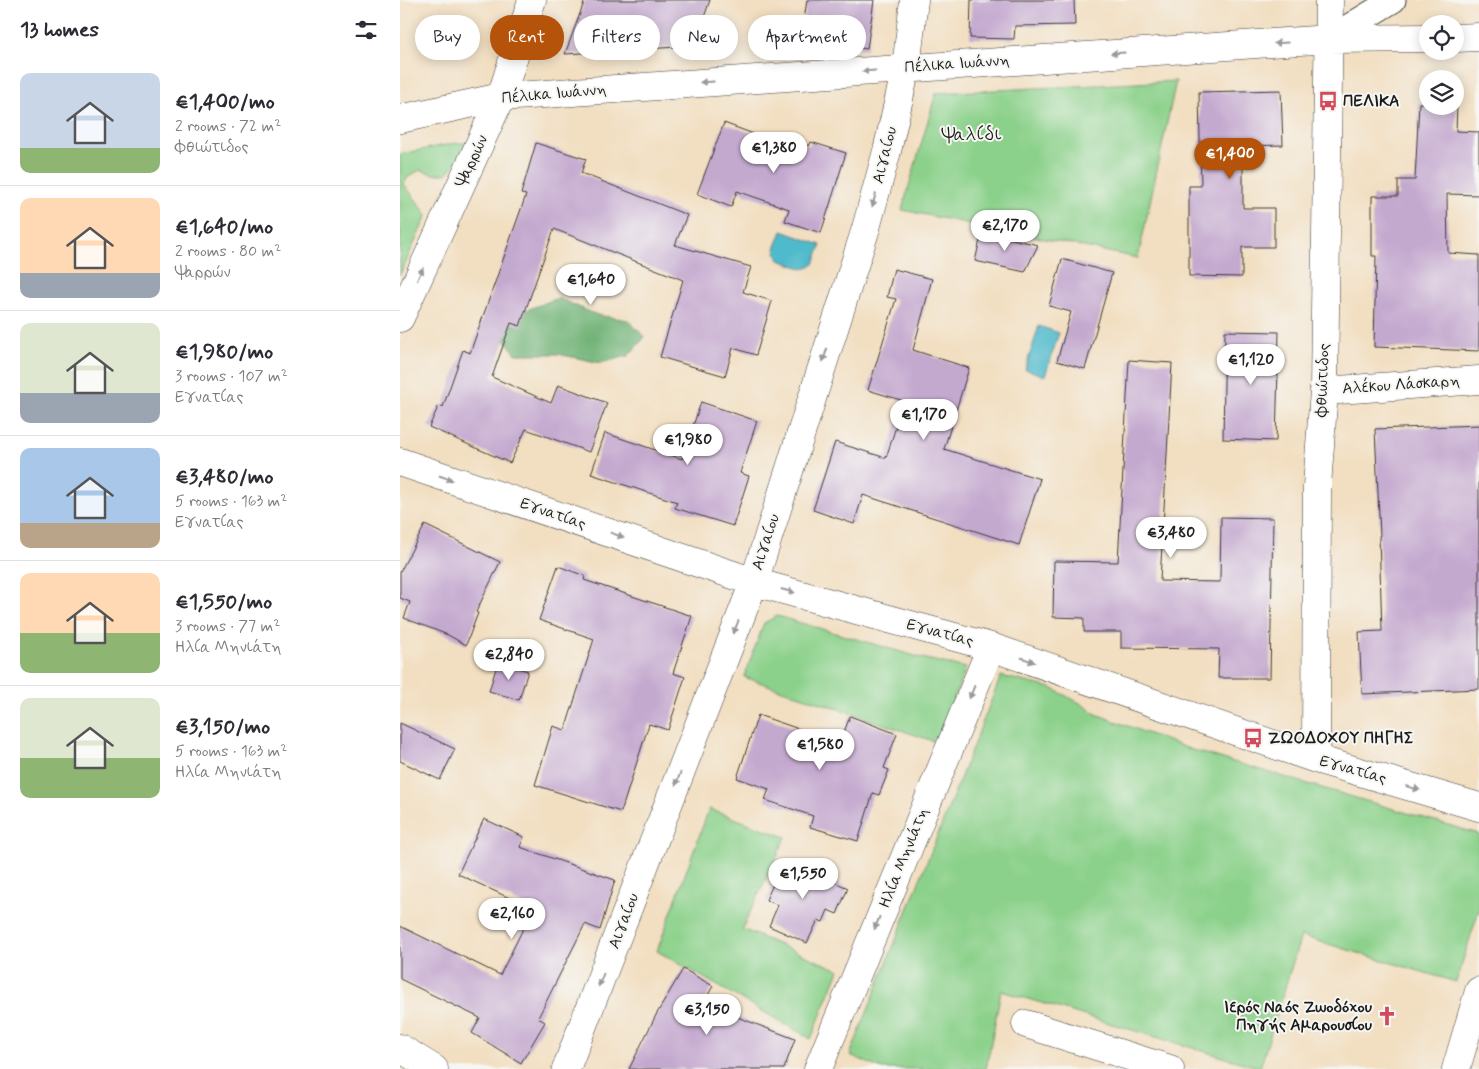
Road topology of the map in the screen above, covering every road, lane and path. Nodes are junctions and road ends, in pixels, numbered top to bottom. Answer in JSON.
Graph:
{"nodes":[{"id":1,"x":532,"y":0,"type":"edge"},
{"id":2,"x":914,"y":0,"type":"edge"},
{"id":3,"x":1329,"y":0,"type":"edge"},
{"id":4,"x":1393,"y":0,"type":"edge"},
{"id":5,"x":1479,"y":37,"type":"edge"},
{"id":6,"x":1419,"y":38,"type":"edge"},
{"id":7,"x":1464,"y":38,"type":"edge"},
{"id":8,"x":1329,"y":39,"type":"junction"},
{"id":9,"x":906,"y":68,"type":"junction"},
{"id":10,"x":501,"y":97,"type":"junction"},
{"id":11,"x":400,"y":119,"type":"edge"},
{"id":12,"x":400,"y":318,"type":"edge"},
{"id":13,"x":1479,"y":380,"type":"edge"},
{"id":14,"x":1324,"y":391,"type":"junction"},
{"id":15,"x":400,"y":462,"type":"edge"},
{"id":16,"x":754,"y":582,"type":"junction"},
{"id":17,"x":991,"y":647,"type":"junction"},
{"id":18,"x":1316,"y":759,"type":"junction"},
{"id":19,"x":1479,"y":806,"type":"edge"},
{"id":20,"x":1479,"y":991,"type":"edge"},
{"id":21,"x":1026,"y":1024,"type":"dead end"},
{"id":22,"x":400,"y":1048,"type":"edge"},
{"id":23,"x":434,"y":1069,"type":"edge"},
{"id":24,"x":566,"y":1069,"type":"edge"},
{"id":25,"x":818,"y":1069,"type":"edge"},
{"id":26,"x":1170,"y":1069,"type":"edge"},
{"id":27,"x":1456,"y":1069,"type":"edge"}],
"edges":[{"from":1,"to":10,"type":"street","name":"Ψαρρών"},
{"from":2,"to":9,"type":"street","name":"Αιγαίου"},
{"from":3,"to":8,"type":"street","name":"Φθιώτιδος"},
{"from":4,"to":8,"type":"street"},
{"from":5,"to":7,"type":"street"},
{"from":6,"to":8,"type":"street","name":"Πέλικα Ιωάννη"},
{"from":8,"to":9,"type":"street","name":"Πέλικα Ιωάννη","one_way":true},
{"from":8,"to":14,"type":"street","name":"Φθιώτιδος"},
{"from":9,"to":10,"type":"street","name":"Πέλικα Ιωάννη","one_way":true},
{"from":9,"to":16,"type":"street","name":"Αιγαίου","one_way":true},
{"from":10,"to":11,"type":"street","name":"Πέλικα Ιωάννη"},
{"from":12,"to":10,"type":"street","name":"Ψαρρών","one_way":true},
{"from":13,"to":14,"type":"street","name":"Αλέκου Λάσκαρη"},
{"from":14,"to":18,"type":"street","name":"Φθιώτιδος"},
{"from":15,"to":16,"type":"street","name":"Εγνατίας","one_way":true},
{"from":16,"to":17,"type":"street","name":"Εγνατίας","one_way":true},
{"from":16,"to":24,"type":"street","name":"Αιγαίου","one_way":true},
{"from":17,"to":18,"type":"street","name":"Εγνατίας","one_way":true},
{"from":17,"to":25,"type":"street","name":"Ηλία Μηνιάτη","one_way":true},
{"from":18,"to":19,"type":"street","name":"Εγνατίας","one_way":true},
{"from":20,"to":27,"type":"street"},
{"from":21,"to":26,"type":"street"},
{"from":22,"to":23,"type":"street"}]}
